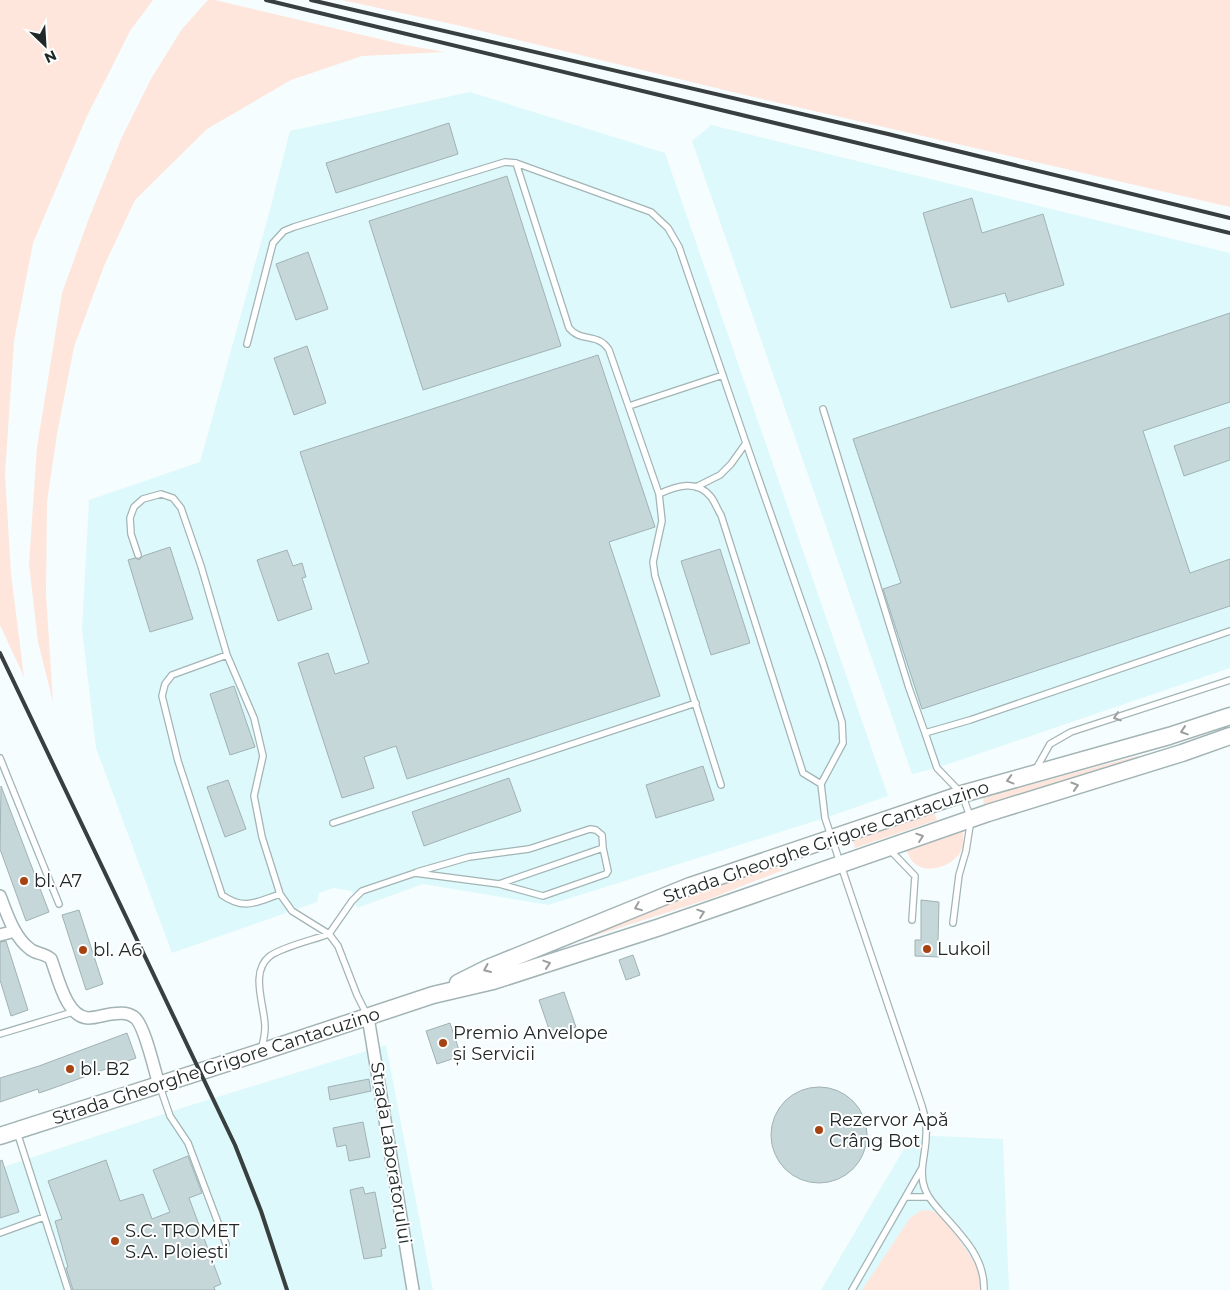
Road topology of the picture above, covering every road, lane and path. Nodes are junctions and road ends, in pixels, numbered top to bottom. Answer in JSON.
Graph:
{"nodes":[{"id":1,"x":516,"y":163,"type":"junction"},
{"id":2,"x":246,"y":344,"type":"dead end"},
{"id":3,"x":723,"y":375,"type":"junction"},
{"id":4,"x":629,"y":406,"type":"junction"},
{"id":5,"x":823,"y":409,"type":"dead end"},
{"id":6,"x":746,"y":443,"type":"junction"},
{"id":7,"x":696,"y":487,"type":"junction"},
{"id":8,"x":659,"y":494,"type":"junction"},
{"id":9,"x":138,"y":555,"type":"dead end"},
{"id":10,"x":1230,"y":631,"type":"edge"},
{"id":11,"x":227,"y":655,"type":"junction"},
{"id":12,"x":1230,"y":680,"type":"edge"},
{"id":13,"x":696,"y":703,"type":"junction"},
{"id":14,"x":1230,"y":716,"type":"edge"},
{"id":15,"x":925,"y":733,"type":"junction"},
{"id":16,"x":1230,"y":736,"type":"edge"},
{"id":17,"x":0,"y":758,"type":"edge"},
{"id":18,"x":1034,"y":774,"type":"junction"},
{"id":19,"x":821,"y":784,"type":"junction"},
{"id":20,"x":721,"y":785,"type":"dead end"},
{"id":21,"x":962,"y":794,"type":"junction"},
{"id":22,"x":971,"y":819,"type":"junction"},
{"id":23,"x":333,"y":822,"type":"dead end"},
{"id":24,"x":832,"y":838,"type":"junction"},
{"id":25,"x":603,"y":848,"type":"junction"},
{"id":26,"x":888,"y":848,"type":"junction"},
{"id":27,"x":841,"y":864,"type":"junction"},
{"id":28,"x":415,"y":873,"type":"junction"},
{"id":29,"x":499,"y":884,"type":"junction"},
{"id":30,"x":280,"y":894,"type":"junction"},
{"id":31,"x":0,"y":896,"type":"edge"},
{"id":32,"x":59,"y":904,"type":"dead end"},
{"id":33,"x":912,"y":920,"type":"dead end"},
{"id":34,"x":954,"y":924,"type":"dead end"},
{"id":35,"x":15,"y":931,"type":"junction"},
{"id":36,"x":328,"y":934,"type":"junction"},
{"id":37,"x":0,"y":935,"type":"edge"},
{"id":38,"x":433,"y":995,"type":"junction"},
{"id":39,"x":73,"y":1012,"type":"junction"},
{"id":40,"x":368,"y":1017,"type":"junction"},
{"id":41,"x":0,"y":1034,"type":"edge"},
{"id":42,"x":261,"y":1052,"type":"junction"},
{"id":43,"x":159,"y":1085,"type":"junction"},
{"id":44,"x":17,"y":1130,"type":"junction"},
{"id":45,"x":0,"y":1136,"type":"edge"},
{"id":46,"x":922,"y":1168,"type":"junction"},
{"id":47,"x":906,"y":1197,"type":"junction"},
{"id":48,"x":928,"y":1197,"type":"junction"},
{"id":49,"x":44,"y":1216,"type":"junction"},
{"id":50,"x":0,"y":1233,"type":"edge"},
{"id":51,"x":226,"y":1244,"type":"dead end"},
{"id":52,"x":68,"y":1290,"type":"edge"},
{"id":53,"x":413,"y":1290,"type":"edge"},
{"id":54,"x":852,"y":1290,"type":"edge"},
{"id":55,"x":984,"y":1290,"type":"edge"}],
"edges":[{"from":1,"to":2,"type":"lane"},
{"from":1,"to":3,"type":"lane"},
{"from":1,"to":4,"type":"lane"},
{"from":3,"to":4,"type":"lane"},
{"from":3,"to":6,"type":"lane"},
{"from":4,"to":8,"type":"lane"},
{"from":5,"to":15,"type":"lane"},
{"from":6,"to":7,"type":"lane"},
{"from":6,"to":19,"type":"lane"},
{"from":7,"to":8,"type":"lane"},
{"from":7,"to":19,"type":"lane"},
{"from":8,"to":13,"type":"lane"},
{"from":9,"to":11,"type":"lane"},
{"from":10,"to":15,"type":"lane"},
{"from":11,"to":30,"type":"lane"},
{"from":11,"to":30,"type":"lane"},
{"from":12,"to":18,"type":"lane","one_way":true},
{"from":13,"to":20,"type":"lane"},
{"from":13,"to":23,"type":"lane"},
{"from":14,"to":18,"type":"main road","name":"Strada Gheorghe Grigore Cantacuzino","one_way":true},
{"from":15,"to":21,"type":"lane"},
{"from":22,"to":16,"type":"main road","name":"Strada Gheorghe Grigore Cantacuzino","one_way":true},
{"from":17,"to":32,"type":"lane"},
{"from":18,"to":21,"type":"main road","name":"Strada Gheorghe Grigore Cantacuzino","one_way":true},
{"from":19,"to":24,"type":"lane"},
{"from":21,"to":22,"type":"lane"},
{"from":21,"to":24,"type":"main road","name":"Strada Gheorghe Grigore Cantacuzino"},
{"from":26,"to":22,"type":"main road","name":"Strada Gheorghe Grigore Cantacuzino","one_way":true},
{"from":22,"to":34,"type":"lane"},
{"from":24,"to":27,"type":"lane"},
{"from":24,"to":38,"type":"main road","name":"Strada Gheorghe Grigore Cantacuzino","one_way":true},
{"from":25,"to":28,"type":"lane"},
{"from":25,"to":29,"type":"lane"},
{"from":25,"to":29,"type":"lane"},
{"from":26,"to":27,"type":"main road","name":"Strada Gheorghe Grigore Cantacuzino"},
{"from":26,"to":33,"type":"lane"},
{"from":38,"to":27,"type":"main road","name":"Strada Gheorghe Grigore Cantacuzino","one_way":true},
{"from":27,"to":46,"type":"lane"},
{"from":28,"to":29,"type":"lane"},
{"from":28,"to":36,"type":"lane"},
{"from":30,"to":36,"type":"lane"},
{"from":31,"to":35,"type":"street"},
{"from":35,"to":37,"type":"street"},
{"from":35,"to":39,"type":"street"},
{"from":36,"to":40,"type":"lane"},
{"from":36,"to":42,"type":"lane"},
{"from":38,"to":40,"type":"main road","name":"Strada Gheorghe Grigore Cantacuzino"},
{"from":39,"to":41,"type":"lane"},
{"from":39,"to":43,"type":"street"},
{"from":40,"to":42,"type":"main road","name":"Strada Gheorghe Grigore Cantacuzino"},
{"from":40,"to":53,"type":"street","name":"Strada Laboratorului"},
{"from":42,"to":43,"type":"main road","name":"Strada Gheorghe Grigore Cantacuzino"},
{"from":43,"to":44,"type":"main road","name":"Strada Gheorghe Grigore Cantacuzino"},
{"from":43,"to":51,"type":"lane"},
{"from":44,"to":45,"type":"main road","name":"Strada Gheorghe Grigore Cantacuzino"},
{"from":44,"to":49,"type":"lane"},
{"from":46,"to":47,"type":"lane"},
{"from":46,"to":48,"type":"lane"},
{"from":47,"to":48,"type":"lane"},
{"from":47,"to":54,"type":"lane"},
{"from":48,"to":55,"type":"lane"},
{"from":49,"to":50,"type":"lane"},
{"from":49,"to":52,"type":"lane"}]}
